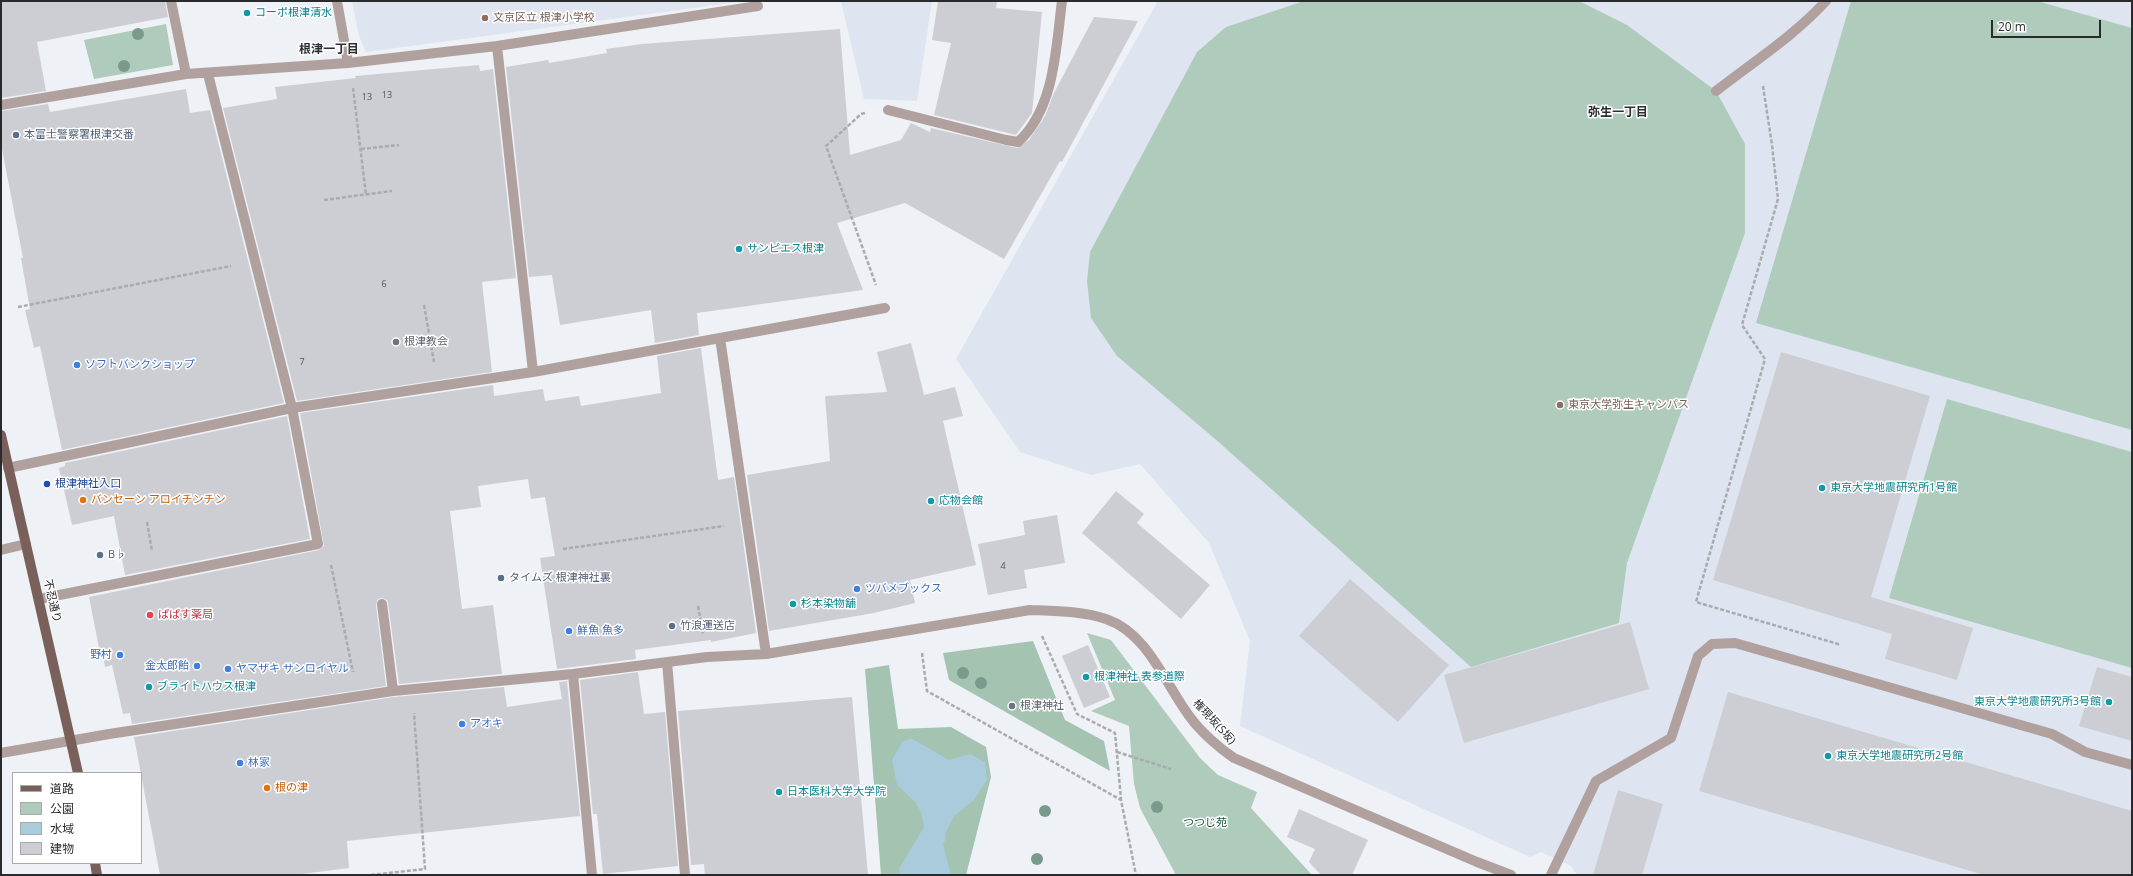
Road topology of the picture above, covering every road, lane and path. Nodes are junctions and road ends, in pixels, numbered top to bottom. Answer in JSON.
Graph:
{"nodes":[{"id":1,"x":171,"y":1,"type":"edge"},
{"id":2,"x":337,"y":1,"type":"edge"},
{"id":3,"x":1062,"y":1,"type":"edge"},
{"id":4,"x":1826,"y":1,"type":"edge"},
{"id":5,"x":758,"y":6,"type":"dead end"},
{"id":6,"x":497,"y":46,"type":"junction"},
{"id":7,"x":1758,"y":58,"type":"junction"},
{"id":8,"x":348,"y":63,"type":"junction"},
{"id":9,"x":186,"y":74,"type":"junction"},
{"id":10,"x":208,"y":74,"type":"junction"},
{"id":11,"x":1716,"y":91,"type":"dead end"},
{"id":12,"x":1,"y":105,"type":"edge"},
{"id":13,"x":888,"y":110,"type":"joint"},
{"id":14,"x":400,"y":145,"type":"dead end"},
{"id":15,"x":361,"y":149,"type":"junction"},
{"id":16,"x":392,"y":191,"type":"dead end"},
{"id":17,"x":366,"y":194,"type":"junction"},
{"id":18,"x":324,"y":200,"type":"dead end"},
{"id":19,"x":255,"y":262,"type":"junction"},
{"id":20,"x":424,"y":305,"type":"dead end"},
{"id":21,"x":18,"y":307,"type":"dead end"},
{"id":22,"x":885,"y":308,"type":"joint"},
{"id":23,"x":720,"y":338,"type":"junction"},
{"id":24,"x":533,"y":372,"type":"junction"},
{"id":25,"x":438,"y":386,"type":"junction"},
{"id":26,"x":292,"y":408,"type":"junction"},
{"id":27,"x":1,"y":435,"type":"edge"},
{"id":28,"x":8,"y":468,"type":"junction"},
{"id":29,"x":147,"y":522,"type":"dead end"},
{"id":30,"x":746,"y":523,"type":"junction"},
{"id":31,"x":26,"y":544,"type":"junction"},
{"id":32,"x":318,"y":544,"type":"junction"},
{"id":33,"x":562,"y":549,"type":"dead end"},
{"id":34,"x":1,"y":550,"type":"edge"},
{"id":35,"x":156,"y":575,"type":"junction"},
{"id":36,"x":39,"y":599,"type":"junction"},
{"id":37,"x":382,"y":604,"type":"dead end"},
{"id":38,"x":1712,"y":607,"type":"dead end"},
{"id":39,"x":1030,"y":610,"type":"junction"},
{"id":40,"x":919,"y":628,"type":"junction"},
{"id":41,"x":766,"y":654,"type":"junction"},
{"id":42,"x":667,"y":662,"type":"junction"},
{"id":43,"x":572,"y":674,"type":"junction"},
{"id":44,"x":412,"y":689,"type":"junction"},
{"id":45,"x":393,"y":691,"type":"junction"},
{"id":46,"x":358,"y":697,"type":"junction"},
{"id":47,"x":70,"y":741,"type":"junction"},
{"id":48,"x":1117,"y":752,"type":"junction"},
{"id":49,"x":1,"y":753,"type":"edge"},
{"id":50,"x":2132,"y":765,"type":"edge"},
{"id":51,"x":1171,"y":769,"type":"dead end"},
{"id":52,"x":78,"y":772,"type":"edge"},
{"id":53,"x":1121,"y":800,"type":"junction"},
{"id":54,"x":95,"y":864,"type":"edge"},
{"id":55,"x":98,"y":875,"type":"edge"},
{"id":56,"x":371,"y":875,"type":"edge"},
{"id":57,"x":592,"y":875,"type":"edge"},
{"id":58,"x":685,"y":875,"type":"edge"},
{"id":59,"x":1136,"y":875,"type":"edge"},
{"id":60,"x":1512,"y":875,"type":"edge"},
{"id":61,"x":1551,"y":875,"type":"edge"}],
"edges":[{"from":1,"to":9,"type":"street"},
{"from":2,"to":8,"type":"street"},
{"from":3,"to":13,"type":"street"},
{"from":4,"to":7,"type":"street"},
{"from":5,"to":6,"type":"street"},
{"from":6,"to":8,"type":"street"},
{"from":6,"to":24,"type":"street"},
{"from":7,"to":11,"type":"street"},
{"from":7,"to":38,"type":"path"},
{"from":8,"to":10,"type":"street"},
{"from":8,"to":15,"type":"path"},
{"from":9,"to":10,"type":"street"},
{"from":9,"to":12,"type":"street"},
{"from":10,"to":19,"type":"street"},
{"from":13,"to":22,"type":"path"},
{"from":14,"to":15,"type":"path"},
{"from":15,"to":17,"type":"path"},
{"from":16,"to":17,"type":"path"},
{"from":17,"to":18,"type":"path"},
{"from":19,"to":21,"type":"path"},
{"from":19,"to":26,"type":"street"},
{"from":20,"to":25,"type":"path"},
{"from":22,"to":23,"type":"street"},
{"from":23,"to":24,"type":"street"},
{"from":23,"to":30,"type":"street"},
{"from":24,"to":25,"type":"street"},
{"from":25,"to":26,"type":"street"},
{"from":26,"to":28,"type":"street"},
{"from":26,"to":32,"type":"street"},
{"from":27,"to":28,"type":"main road","name":"不忍通り"},
{"from":28,"to":31,"type":"main road","name":"不忍通り"},
{"from":29,"to":35,"type":"path"},
{"from":30,"to":33,"type":"path"},
{"from":30,"to":41,"type":"street"},
{"from":31,"to":34,"type":"street"},
{"from":31,"to":36,"type":"main road","name":"不忍通り"},
{"from":32,"to":35,"type":"street"},
{"from":32,"to":46,"type":"path"},
{"from":35,"to":36,"type":"street"},
{"from":36,"to":47,"type":"main road","name":"不忍通り"},
{"from":37,"to":45,"type":"street"},
{"from":39,"to":40,"type":"street","name":"権現坂(S坂)"},
{"from":39,"to":48,"type":"path"},
{"from":39,"to":60,"type":"street","name":"権現坂(S坂)"},
{"from":40,"to":41,"type":"street","name":"権現坂(S坂)"},
{"from":40,"to":53,"type":"path"},
{"from":41,"to":42,"type":"street","name":"権現坂(S坂)"},
{"from":42,"to":43,"type":"street","name":"権現坂(S坂)"},
{"from":42,"to":58,"type":"street"},
{"from":43,"to":44,"type":"street","name":"権現坂(S坂)"},
{"from":43,"to":57,"type":"street"},
{"from":44,"to":45,"type":"street","name":"権現坂(S坂)"},
{"from":44,"to":56,"type":"path"},
{"from":45,"to":46,"type":"street","name":"権現坂(S坂)"},
{"from":46,"to":47,"type":"street","name":"権現坂(S坂)"},
{"from":47,"to":49,"type":"street","name":"権現坂(S坂)"},
{"from":47,"to":52,"type":"main road","name":"不忍通り"},
{"from":48,"to":51,"type":"path"},
{"from":48,"to":53,"type":"path"},
{"from":50,"to":61,"type":"street"},
{"from":53,"to":59,"type":"path"},
{"from":54,"to":55,"type":"main road"}]}
